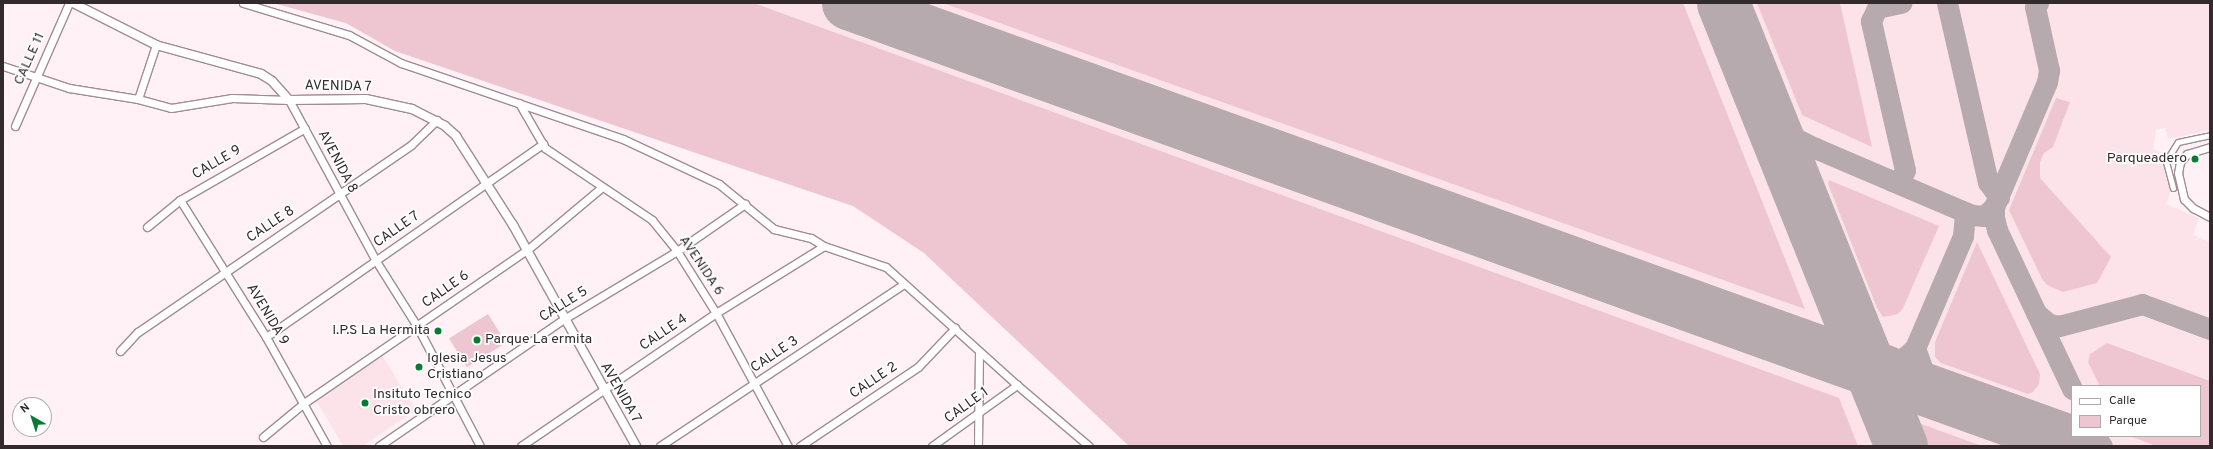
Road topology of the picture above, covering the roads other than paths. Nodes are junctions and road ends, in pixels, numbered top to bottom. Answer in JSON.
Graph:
{"nodes":[{"id":1,"x":69,"y":3,"type":"edge"},
{"id":2,"x":73,"y":3,"type":"edge"},
{"id":3,"x":243,"y":3,"type":"edge"},
{"id":4,"x":156,"y":44,"type":"junction"},
{"id":5,"x":3,"y":66,"type":"edge"},
{"id":6,"x":37,"y":77,"type":"junction"},
{"id":7,"x":138,"y":99,"type":"junction"},
{"id":8,"x":289,"y":100,"type":"junction"},
{"id":9,"x":519,"y":103,"type":"junction"},
{"id":10,"x":437,"y":120,"type":"junction"},
{"id":11,"x":15,"y":126,"type":"dead end"},
{"id":12,"x":305,"y":128,"type":"junction"},
{"id":13,"x":2210,"y":135,"type":"edge"},
{"id":14,"x":543,"y":144,"type":"junction"},
{"id":15,"x":2210,"y":147,"type":"edge"},
{"id":16,"x":487,"y":183,"type":"junction"},
{"id":17,"x":602,"y":187,"type":"junction"},
{"id":18,"x":2173,"y":188,"type":"dead end"},
{"id":19,"x":339,"y":194,"type":"junction"},
{"id":20,"x":180,"y":200,"type":"junction"},
{"id":21,"x":745,"y":204,"type":"junction"},
{"id":22,"x":2210,"y":217,"type":"edge"},
{"id":23,"x":147,"y":228,"type":"dead end"},
{"id":24,"x":824,"y":246,"type":"junction"},
{"id":25,"x":527,"y":250,"type":"junction"},
{"id":26,"x":677,"y":251,"type":"junction"},
{"id":27,"x":376,"y":261,"type":"junction"},
{"id":28,"x":225,"y":271,"type":"junction"},
{"id":29,"x":904,"y":284,"type":"junction"},
{"id":30,"x":716,"y":313,"type":"junction"},
{"id":31,"x":564,"y":319,"type":"junction"},
{"id":32,"x":417,"y":326,"type":"junction"},
{"id":33,"x":955,"y":328,"type":"junction"},
{"id":34,"x":266,"y":338,"type":"junction"},
{"id":35,"x":120,"y":351,"type":"dead end"},
{"id":36,"x":979,"y":352,"type":"junction"},
{"id":37,"x":754,"y":384,"type":"junction"},
{"id":38,"x":1016,"y":385,"type":"junction"},
{"id":39,"x":603,"y":390,"type":"junction"},
{"id":40,"x":452,"y":396,"type":"junction"},
{"id":41,"x":304,"y":403,"type":"junction"},
{"id":42,"x":979,"y":414,"type":"junction"},
{"id":43,"x":263,"y":437,"type":"dead end"},
{"id":44,"x":327,"y":446,"type":"edge"},
{"id":45,"x":378,"y":446,"type":"edge"},
{"id":46,"x":480,"y":446,"type":"edge"},
{"id":47,"x":521,"y":446,"type":"edge"},
{"id":48,"x":636,"y":446,"type":"edge"},
{"id":49,"x":660,"y":446,"type":"edge"},
{"id":50,"x":788,"y":446,"type":"edge"},
{"id":51,"x":800,"y":446,"type":"edge"},
{"id":52,"x":932,"y":446,"type":"edge"},
{"id":53,"x":978,"y":446,"type":"edge"},
{"id":54,"x":1089,"y":446,"type":"edge"}],
"edges":[{"from":1,"to":6,"type":"street","name":"CALLE 11"},
{"from":2,"to":4,"type":"street","name":"AVENIDA 8"},
{"from":3,"to":9,"type":"street"},
{"from":4,"to":7,"type":"street"},
{"from":4,"to":8,"type":"street","name":"AVENIDA 8"},
{"from":5,"to":6,"type":"street","name":"AVENIDA 7"},
{"from":6,"to":7,"type":"street","name":"AVENIDA 7"},
{"from":6,"to":11,"type":"street","name":"CALLE 11"},
{"from":7,"to":8,"type":"street","name":"AVENIDA 7"},
{"from":8,"to":10,"type":"street","name":"AVENIDA 7"},
{"from":8,"to":12,"type":"street","name":"AVENIDA 8"},
{"from":9,"to":14,"type":"street"},
{"from":9,"to":21,"type":"street"},
{"from":10,"to":16,"type":"street","name":"AVENIDA 7"},
{"from":10,"to":19,"type":"street","name":"CALLE 8"},
{"from":12,"to":19,"type":"street","name":"AVENIDA 8"},
{"from":12,"to":20,"type":"street","name":"CALLE 9"},
{"from":13,"to":18,"type":"street"},
{"from":14,"to":16,"type":"street","name":"CALLE 7"},
{"from":14,"to":17,"type":"street","name":"AVENIDA 6"},
{"from":15,"to":22,"type":"street"},
{"from":16,"to":25,"type":"street","name":"AVENIDA 7"},
{"from":16,"to":27,"type":"street","name":"CALLE 7"},
{"from":17,"to":25,"type":"street","name":"CALLE 6"},
{"from":17,"to":26,"type":"street","name":"AVENIDA 6"},
{"from":19,"to":27,"type":"street","name":"AVENIDA 8"},
{"from":19,"to":28,"type":"street","name":"CALLE 8"},
{"from":20,"to":23,"type":"street","name":"CALLE 9"},
{"from":20,"to":28,"type":"street","name":"AVENIDA 9"},
{"from":21,"to":24,"type":"street"},
{"from":21,"to":26,"type":"street","name":"CALLE 5"},
{"from":24,"to":29,"type":"street"},
{"from":24,"to":30,"type":"street","name":"CALLE 4"},
{"from":25,"to":31,"type":"street","name":"AVENIDA 7"},
{"from":25,"to":32,"type":"street","name":"CALLE 6"},
{"from":26,"to":30,"type":"street","name":"AVENIDA 6"},
{"from":26,"to":31,"type":"street","name":"CALLE 5"},
{"from":27,"to":32,"type":"street","name":"AVENIDA 8"},
{"from":27,"to":34,"type":"street","name":"CALLE 7"},
{"from":28,"to":34,"type":"street","name":"AVENIDA 9"},
{"from":28,"to":35,"type":"street","name":"CALLE 8"},
{"from":29,"to":33,"type":"street"},
{"from":29,"to":37,"type":"street","name":"CALLE 3"},
{"from":30,"to":37,"type":"street","name":"AVENIDA 6"},
{"from":30,"to":39,"type":"street","name":"CALLE 4"},
{"from":31,"to":39,"type":"street","name":"AVENIDA 7"},
{"from":31,"to":40,"type":"street","name":"CALLE 5"},
{"from":32,"to":40,"type":"street","name":"AVENIDA 8"},
{"from":32,"to":41,"type":"street","name":"CALLE 6"},
{"from":33,"to":36,"type":"street"},
{"from":33,"to":51,"type":"street","name":"CALLE 2"},
{"from":34,"to":41,"type":"street","name":"AVENIDA 9"},
{"from":36,"to":38,"type":"street"},
{"from":36,"to":42,"type":"street"},
{"from":37,"to":49,"type":"street","name":"CALLE 3"},
{"from":37,"to":50,"type":"street","name":"AVENIDA 6"},
{"from":38,"to":42,"type":"street","name":"CALLE 1"},
{"from":38,"to":54,"type":"street"},
{"from":39,"to":47,"type":"street","name":"CALLE 4"},
{"from":39,"to":48,"type":"street","name":"AVENIDA 7"},
{"from":40,"to":45,"type":"street","name":"CALLE 5"},
{"from":40,"to":46,"type":"street","name":"AVENIDA 8"},
{"from":41,"to":43,"type":"street","name":"CALLE 6"},
{"from":41,"to":44,"type":"street","name":"AVENIDA 9"},
{"from":42,"to":52,"type":"street","name":"CALLE 1"},
{"from":42,"to":53,"type":"street"}]}
